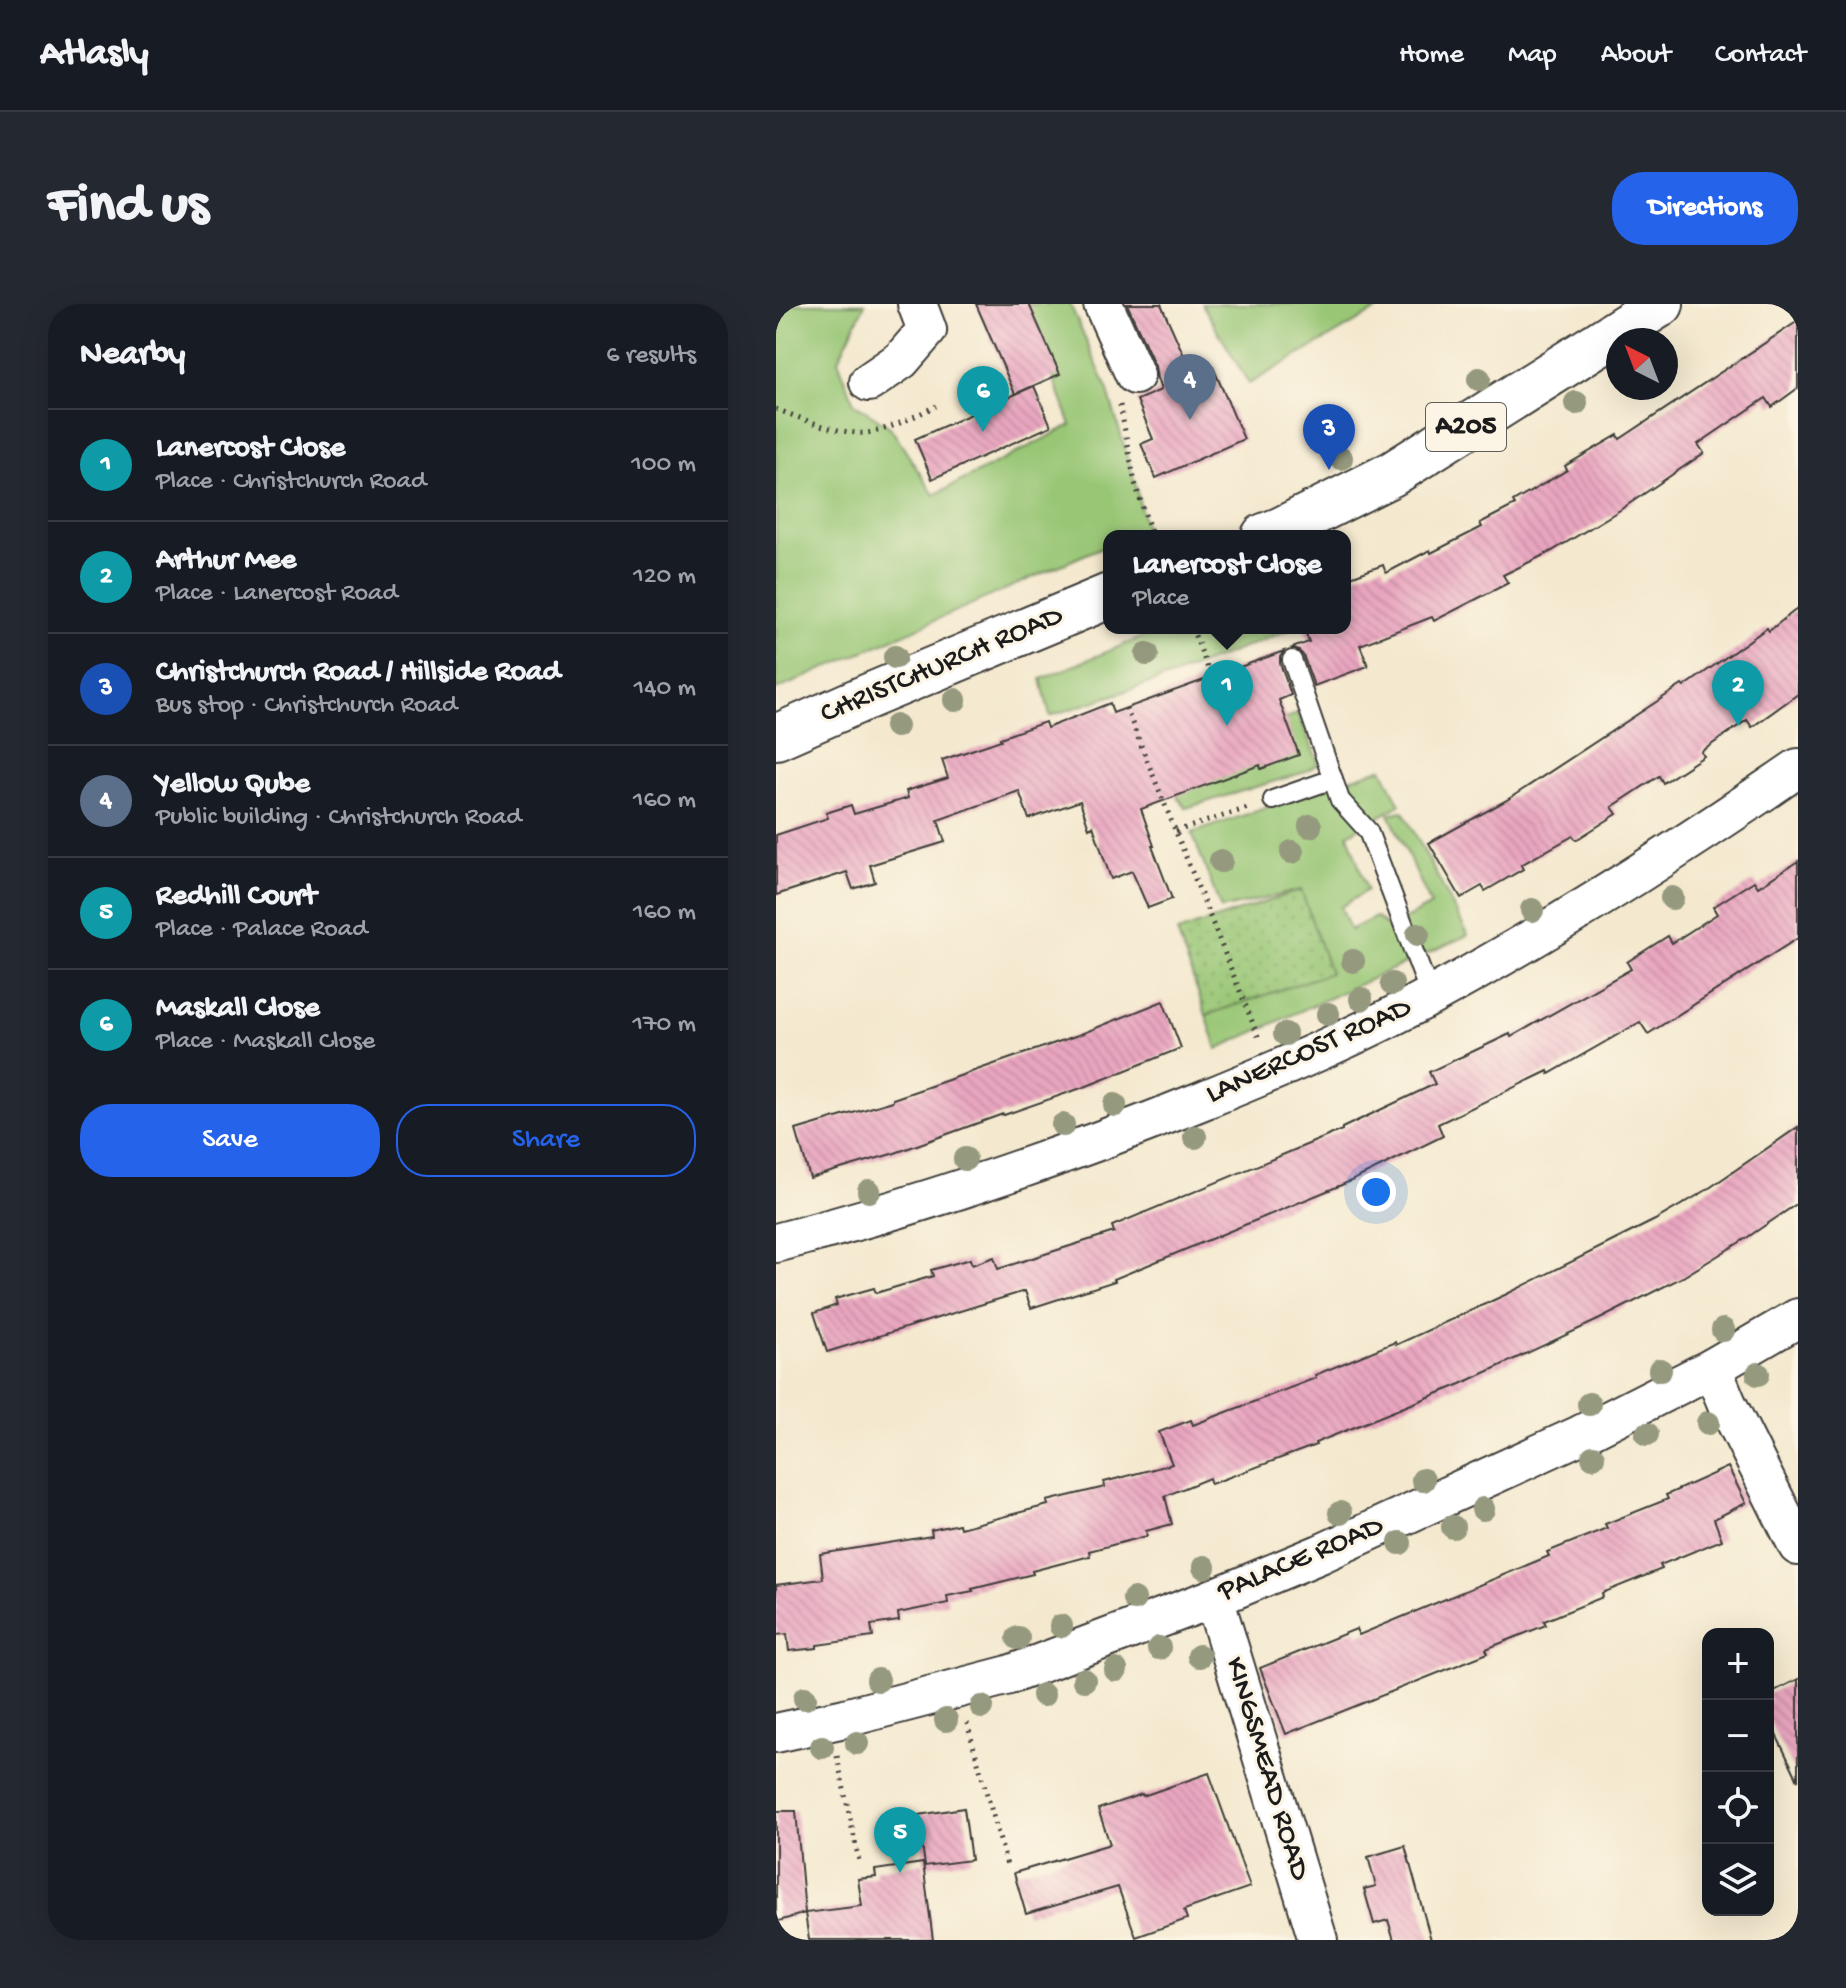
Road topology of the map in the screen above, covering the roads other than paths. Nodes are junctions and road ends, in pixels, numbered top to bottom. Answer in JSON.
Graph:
{"nodes":[{"id":1,"x":917,"y":304,"type":"edge"},
{"id":2,"x":1103,"y":304,"type":"edge"},
{"id":3,"x":1661,"y":304,"type":"edge"},
{"id":4,"x":1135,"y":375,"type":"road end"},
{"id":5,"x":869,"y":382,"type":"dead end"},
{"id":6,"x":1279,"y":530,"type":"edge"},
{"id":7,"x":1103,"y":598,"type":"edge"},
{"id":8,"x":1292,"y":660,"type":"dead end"},
{"id":9,"x":776,"y":737,"type":"edge"},
{"id":10,"x":1798,"y":768,"type":"edge"},
{"id":11,"x":1333,"y":779,"type":"junction"},
{"id":12,"x":1273,"y":800,"type":"road end"},
{"id":13,"x":1431,"y":997,"type":"junction"},
{"id":14,"x":776,"y":1243,"type":"edge"},
{"id":15,"x":1798,"y":1318,"type":"edge"},
{"id":16,"x":1712,"y":1368,"type":"junction"},
{"id":17,"x":1798,"y":1546,"type":"edge"},
{"id":18,"x":1214,"y":1598,"type":"junction"},
{"id":19,"x":776,"y":1733,"type":"edge"},
{"id":20,"x":1318,"y":1940,"type":"edge"}],
"edges":[{"from":1,"to":5,"type":"street"},
{"from":2,"to":4,"type":"street"},
{"from":3,"to":6,"type":"highway","number":"A205"},
{"from":7,"to":9,"type":"highway","name":"CHRISTCHURCH ROAD"},
{"from":8,"to":11,"type":"lane"},
{"from":10,"to":13,"type":"street","name":"LANERCOST ROAD"},
{"from":11,"to":12,"type":"lane"},
{"from":11,"to":13,"type":"lane"},
{"from":13,"to":14,"type":"street","name":"LANERCOST ROAD"},
{"from":15,"to":16,"type":"street","name":"PALACE ROAD"},
{"from":16,"to":17,"type":"street"},
{"from":16,"to":18,"type":"street","name":"PALACE ROAD"},
{"from":18,"to":19,"type":"street","name":"PALACE ROAD"},
{"from":18,"to":20,"type":"street","name":"KINGSMEAD ROAD"}]}
